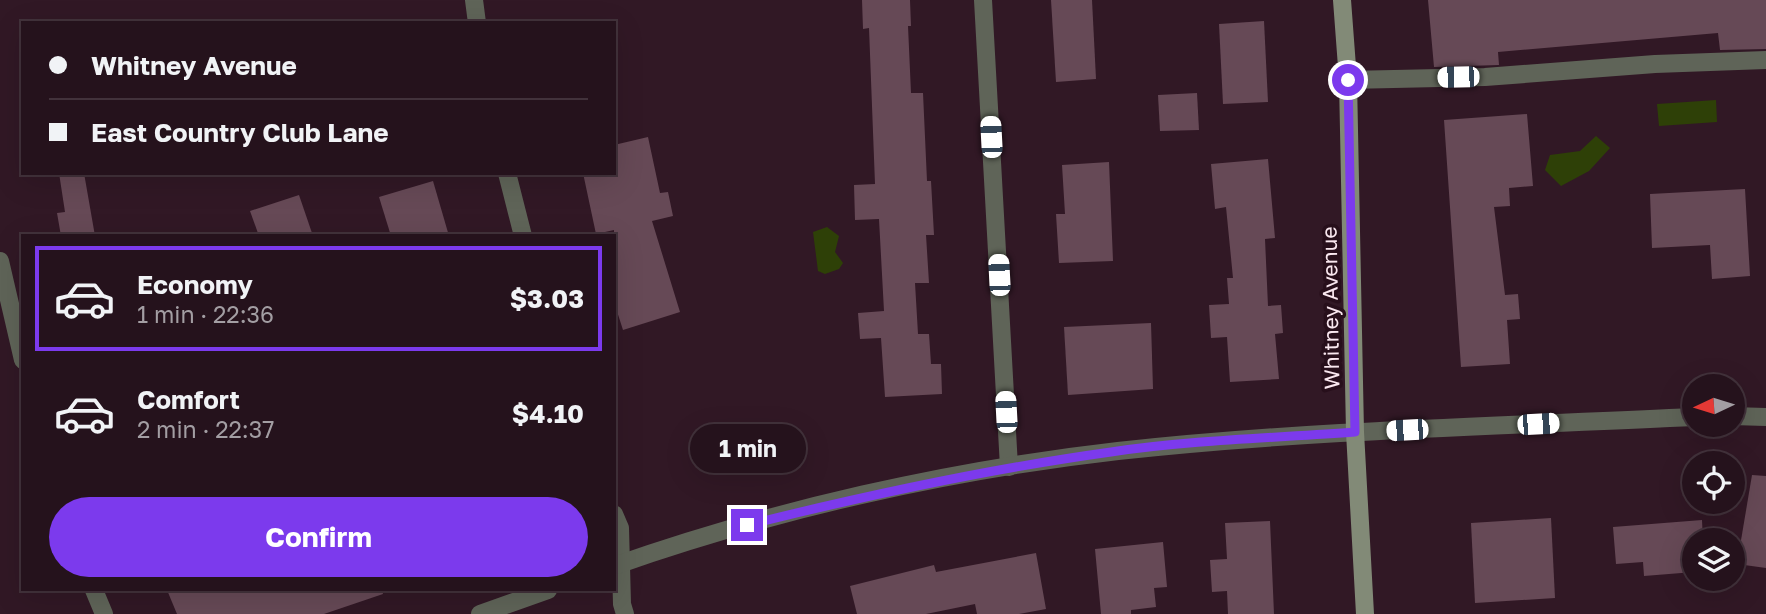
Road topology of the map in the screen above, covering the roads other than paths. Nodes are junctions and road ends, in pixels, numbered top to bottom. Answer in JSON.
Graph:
{"nodes":[{"id":1,"x":474,"y":0,"type":"edge"},
{"id":2,"x":984,"y":0,"type":"edge"},
{"id":3,"x":1342,"y":0,"type":"edge"},
{"id":4,"x":477,"y":21,"type":"edge"},
{"id":5,"x":1766,"y":60,"type":"edge"},
{"id":6,"x":1348,"y":80,"type":"junction"},
{"id":7,"x":508,"y":175,"type":"edge"},
{"id":8,"x":522,"y":234,"type":"edge"},
{"id":9,"x":0,"y":261,"type":"edge"},
{"id":10,"x":21,"y":351,"type":"edge"},
{"id":11,"x":1745,"y":416,"type":"edge"},
{"id":12,"x":1766,"y":417,"type":"edge"},
{"id":13,"x":1682,"y":418,"type":"edge"},
{"id":14,"x":1355,"y":432,"type":"junction"},
{"id":15,"x":1009,"y":467,"type":"junction"},
{"id":16,"x":616,"y":519,"type":"edge"},
{"id":17,"x":617,"y":565,"type":"edge"},
{"id":18,"x":94,"y":591,"type":"edge"},
{"id":19,"x":545,"y":591,"type":"edge"},
{"id":20,"x":104,"y":614,"type":"edge"},
{"id":21,"x":480,"y":614,"type":"edge"},
{"id":22,"x":625,"y":614,"type":"edge"},
{"id":23,"x":1365,"y":614,"type":"edge"}],
"edges":[{"from":1,"to":4,"type":"street"},
{"from":2,"to":15,"type":"street"},
{"from":3,"to":6,"type":"street","name":"Whitney Avenue"},
{"from":5,"to":6,"type":"street"},
{"from":6,"to":14,"type":"street","name":"Whitney Avenue"},
{"from":7,"to":8,"type":"street"},
{"from":9,"to":10,"type":"street"},
{"from":11,"to":12,"type":"street"},
{"from":13,"to":14,"type":"street"},
{"from":14,"to":15,"type":"street"},
{"from":14,"to":23,"type":"street","name":"Whitney Avenue"},
{"from":15,"to":17,"type":"street"},
{"from":16,"to":17,"type":"street"},
{"from":17,"to":22,"type":"street"},
{"from":18,"to":20,"type":"street"},
{"from":19,"to":21,"type":"street"}]}
